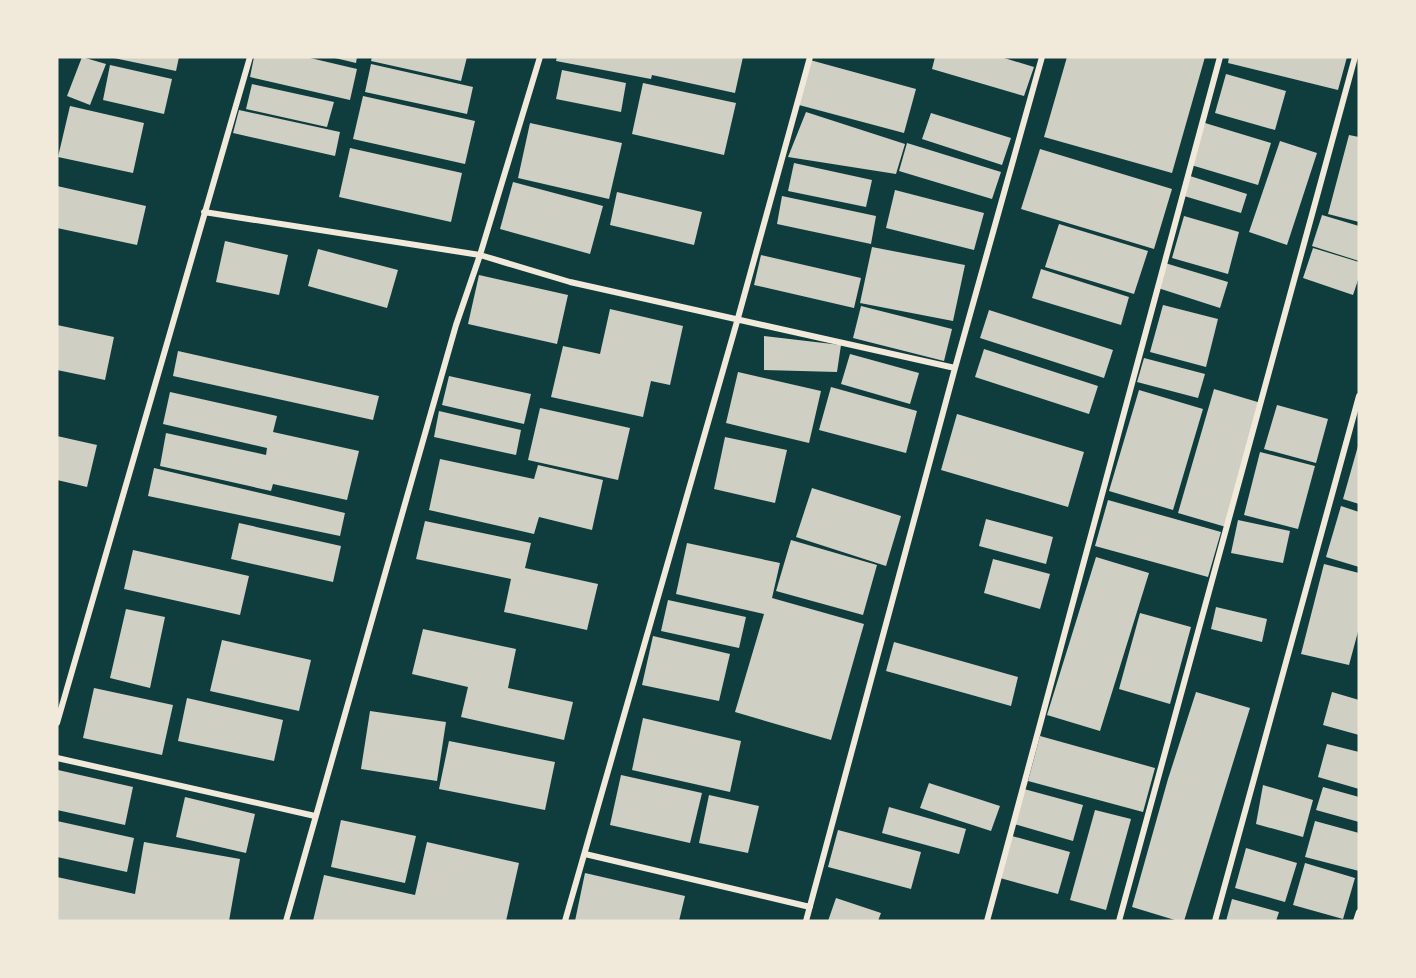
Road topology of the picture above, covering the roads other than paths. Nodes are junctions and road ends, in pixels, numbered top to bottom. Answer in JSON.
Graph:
{"nodes":[{"id":1,"x":250,"y":57,"type":"edge"},
{"id":2,"x":540,"y":57,"type":"edge"},
{"id":3,"x":810,"y":57,"type":"edge"},
{"id":4,"x":1042,"y":57,"type":"edge"},
{"id":5,"x":1220,"y":57,"type":"edge"},
{"id":6,"x":1355,"y":57,"type":"edge"},
{"id":7,"x":204,"y":212,"type":"junction"},
{"id":8,"x":480,"y":255,"type":"junction"},
{"id":9,"x":738,"y":318,"type":"junction"},
{"id":10,"x":955,"y":368,"type":"junction"},
{"id":11,"x":1359,"y":396,"type":"edge"},
{"id":12,"x":57,"y":723,"type":"edge"},
{"id":13,"x":57,"y":758,"type":"edge"},
{"id":14,"x":315,"y":816,"type":"junction"},
{"id":15,"x":585,"y":854,"type":"junction"},
{"id":16,"x":810,"y":907,"type":"junction"},
{"id":17,"x":1359,"y":912,"type":"edge"},
{"id":18,"x":286,"y":921,"type":"edge"},
{"id":19,"x":565,"y":921,"type":"edge"},
{"id":20,"x":806,"y":921,"type":"edge"},
{"id":21,"x":987,"y":921,"type":"edge"},
{"id":22,"x":1119,"y":921,"type":"edge"},
{"id":23,"x":1215,"y":921,"type":"edge"},
{"id":24,"x":1356,"y":921,"type":"edge"}],
"edges":[{"from":1,"to":7,"type":"street"},
{"from":2,"to":8,"type":"street"},
{"from":3,"to":9,"type":"street"},
{"from":4,"to":10,"type":"street"},
{"from":5,"to":21,"type":"street"},
{"from":6,"to":22,"type":"street"},
{"from":7,"to":8,"type":"street"},
{"from":7,"to":12,"type":"street"},
{"from":8,"to":9,"type":"street"},
{"from":8,"to":14,"type":"street"},
{"from":9,"to":10,"type":"street"},
{"from":9,"to":15,"type":"street"},
{"from":10,"to":16,"type":"street"},
{"from":11,"to":23,"type":"street"},
{"from":13,"to":14,"type":"street"},
{"from":14,"to":18,"type":"street"},
{"from":15,"to":16,"type":"street"},
{"from":15,"to":19,"type":"street"},
{"from":16,"to":20,"type":"street"},
{"from":17,"to":24,"type":"street"}]}
